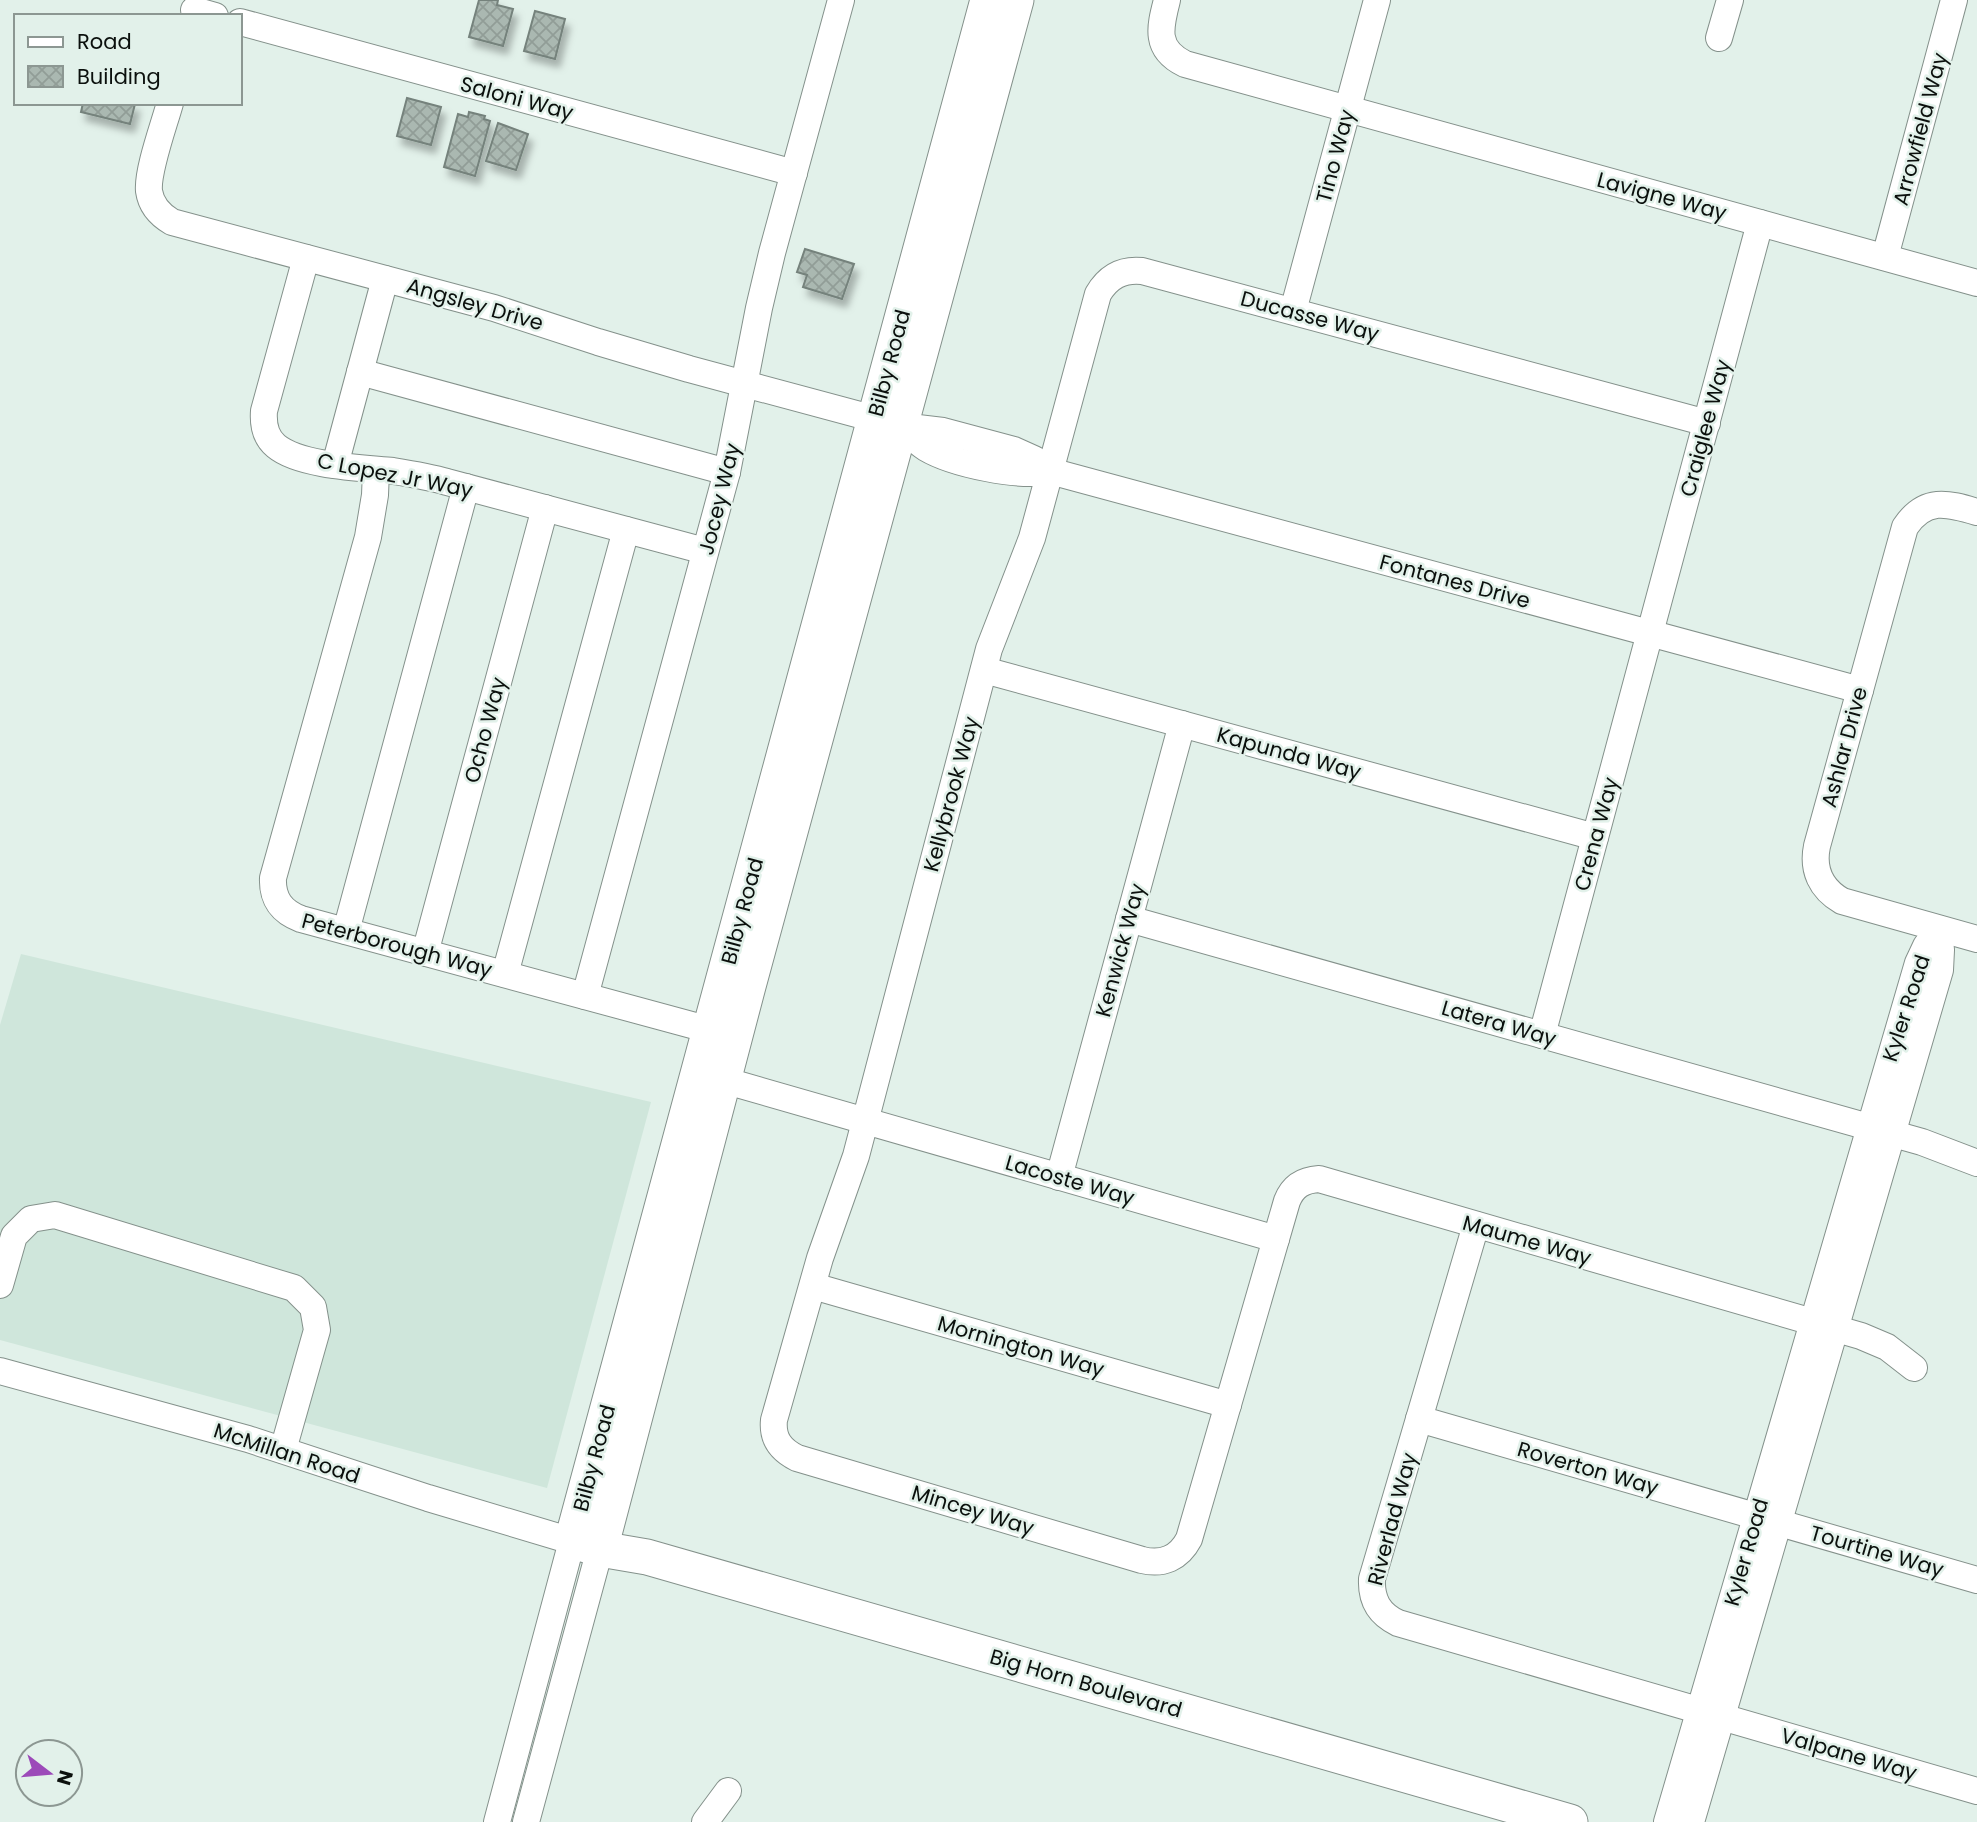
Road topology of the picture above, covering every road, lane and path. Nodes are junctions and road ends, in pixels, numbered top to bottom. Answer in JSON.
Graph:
{"nodes":[{"id":1,"x":841,"y":0,"type":"edge"},
{"id":2,"x":988,"y":0,"type":"edge"},
{"id":3,"x":1016,"y":0,"type":"edge"},
{"id":4,"x":1167,"y":0,"type":"edge"},
{"id":5,"x":1377,"y":0,"type":"edge"},
{"id":6,"x":1730,"y":0,"type":"edge"},
{"id":7,"x":1954,"y":0,"type":"edge"},
{"id":8,"x":242,"y":23,"type":"edge"},
{"id":9,"x":1719,"y":38,"type":"dead end"},
{"id":10,"x":169,"y":105,"type":"edge"},
{"id":11,"x":1348,"y":109,"type":"junction"},
{"id":12,"x":794,"y":173,"type":"junction"},
{"id":13,"x":1760,"y":223,"type":"junction"},
{"id":14,"x":1885,"y":257,"type":"junction"},
{"id":15,"x":306,"y":258,"type":"junction"},
{"id":16,"x":385,"y":279,"type":"junction"},
{"id":17,"x":1977,"y":283,"type":"edge"},
{"id":18,"x":1293,"y":312,"type":"junction"},
{"id":19,"x":360,"y":372,"type":"junction"},
{"id":20,"x":745,"y":384,"type":"junction"},
{"id":21,"x":888,"y":422,"type":"junction"},
{"id":22,"x":1707,"y":423,"type":"junction"},
{"id":23,"x":335,"y":465,"type":"junction"},
{"id":24,"x":376,"y":470,"type":"junction"},
{"id":25,"x":1050,"y":471,"type":"junction"},
{"id":26,"x":727,"y":472,"type":"junction"},
{"id":27,"x":466,"y":487,"type":"junction"},
{"id":28,"x":545,"y":508,"type":"junction"},
{"id":29,"x":1977,"y":512,"type":"edge"},
{"id":30,"x":626,"y":530,"type":"junction"},
{"id":31,"x":705,"y":551,"type":"junction"},
{"id":32,"x":1650,"y":634,"type":"junction"},
{"id":33,"x":984,"y":670,"type":"junction"},
{"id":34,"x":1860,"y":690,"type":"junction"},
{"id":35,"x":1182,"y":724,"type":"junction"},
{"id":36,"x":1595,"y":837,"type":"junction"},
{"id":37,"x":1129,"y":919,"type":"junction"},
{"id":38,"x":1939,"y":929,"type":"junction"},
{"id":39,"x":346,"y":931,"type":"junction"},
{"id":40,"x":1977,"y":939,"type":"edge"},
{"id":41,"x":425,"y":953,"type":"junction"},
{"id":42,"x":505,"y":974,"type":"junction"},
{"id":43,"x":585,"y":996,"type":"junction"},
{"id":44,"x":710,"y":1030,"type":"junction"},
{"id":45,"x":1542,"y":1035,"type":"junction"},
{"id":46,"x":723,"y":1080,"type":"junction"},
{"id":47,"x":865,"y":1121,"type":"junction"},
{"id":48,"x":1881,"y":1131,"type":"junction"},
{"id":49,"x":1977,"y":1163,"type":"edge"},
{"id":50,"x":1059,"y":1177,"type":"junction"},
{"id":51,"x":1476,"y":1225,"type":"junction"},
{"id":52,"x":1276,"y":1239,"type":"junction"},
{"id":53,"x":0,"y":1285,"type":"edge"},
{"id":54,"x":813,"y":1286,"type":"junction"},
{"id":55,"x":1824,"y":1325,"type":"junction"},
{"id":56,"x":1914,"y":1368,"type":"dead end"},
{"id":57,"x":0,"y":1371,"type":"edge"},
{"id":58,"x":1228,"y":1405,"type":"junction"},
{"id":59,"x":1419,"y":1419,"type":"junction"},
{"id":60,"x":283,"y":1451,"type":"junction"},
{"id":61,"x":1767,"y":1519,"type":"junction"},
{"id":62,"x":586,"y":1545,"type":"junction"},
{"id":63,"x":1977,"y":1580,"type":"edge"},
{"id":64,"x":1711,"y":1714,"type":"junction"},
{"id":65,"x":728,"y":1791,"type":"dead end"},
{"id":66,"x":1977,"y":1791,"type":"edge"},
{"id":67,"x":497,"y":1822,"type":"edge"},
{"id":68,"x":526,"y":1822,"type":"edge"},
{"id":69,"x":705,"y":1822,"type":"edge"},
{"id":70,"x":1484,"y":1822,"type":"edge"},
{"id":71,"x":1570,"y":1822,"type":"edge"},
{"id":72,"x":1667,"y":1822,"type":"edge"},
{"id":73,"x":1691,"y":1822,"type":"edge"}],
"edges":[{"from":1,"to":12,"type":"street","name":"Jocey Way"},
{"from":2,"to":21,"type":"main road","name":"Bilby Road"},
{"from":3,"to":21,"type":"main road","name":"Bilby Road"},
{"from":4,"to":11,"type":"street","name":"Lavigne Way"},
{"from":5,"to":11,"type":"street","name":"Tino Way"},
{"from":6,"to":9,"type":"street"},
{"from":7,"to":14,"type":"street","name":"Arrowfield Way"},
{"from":8,"to":12,"type":"street","name":"Saloni Way"},
{"from":10,"to":15,"type":"street","name":"Angsley Drive"},
{"from":11,"to":13,"type":"street","name":"Lavigne Way"},
{"from":11,"to":18,"type":"street","name":"Tino Way"},
{"from":12,"to":20,"type":"street","name":"Jocey Way"},
{"from":13,"to":14,"type":"street","name":"Lavigne Way"},
{"from":13,"to":22,"type":"street","name":"Craiglee Way"},
{"from":14,"to":17,"type":"street","name":"Lavigne Way"},
{"from":15,"to":16,"type":"street","name":"Angsley Drive"},
{"from":15,"to":23,"type":"street","name":"C Lopez Jr Way"},
{"from":16,"to":19,"type":"street"},
{"from":16,"to":20,"type":"street","name":"Angsley Drive"},
{"from":18,"to":22,"type":"street","name":"Ducasse Way"},
{"from":18,"to":25,"type":"street","name":"Ducasse Way"},
{"from":19,"to":23,"type":"street"},
{"from":19,"to":26,"type":"street"},
{"from":20,"to":21,"type":"street","name":"Angsley Drive"},
{"from":20,"to":26,"type":"street","name":"Jocey Way"},
{"from":21,"to":25,"type":"street","name":"Fontanes Drive"},
{"from":21,"to":44,"type":"main road","name":"Bilby Road"},
{"from":21,"to":46,"type":"main road","name":"Bilby Road"},
{"from":22,"to":32,"type":"street","name":"Craiglee Way"},
{"from":23,"to":24,"type":"street","name":"C Lopez Jr Way"},
{"from":24,"to":27,"type":"street","name":"C Lopez Jr Way"},
{"from":24,"to":39,"type":"street","name":"Peterborough Way"},
{"from":25,"to":32,"type":"street","name":"Fontanes Drive"},
{"from":25,"to":33,"type":"street","name":"Kellybrook Way"},
{"from":26,"to":31,"type":"street","name":"Jocey Way"},
{"from":27,"to":28,"type":"street","name":"C Lopez Jr Way"},
{"from":27,"to":39,"type":"street"},
{"from":28,"to":30,"type":"street","name":"C Lopez Jr Way"},
{"from":28,"to":41,"type":"street","name":"Ocho Way"},
{"from":29,"to":34,"type":"street","name":"Ashlar Drive"},
{"from":30,"to":31,"type":"street","name":"C Lopez Jr Way"},
{"from":30,"to":42,"type":"street"},
{"from":31,"to":43,"type":"street","name":"Jocey Way"},
{"from":32,"to":34,"type":"street","name":"Fontanes Drive"},
{"from":32,"to":36,"type":"street","name":"Crena Way"},
{"from":33,"to":35,"type":"street","name":"Kapunda Way"},
{"from":33,"to":47,"type":"street","name":"Kellybrook Way"},
{"from":34,"to":38,"type":"street","name":"Ashlar Drive"},
{"from":35,"to":36,"type":"street","name":"Kapunda Way"},
{"from":35,"to":37,"type":"street","name":"Kenwick Way"},
{"from":36,"to":45,"type":"street","name":"Crena Way"},
{"from":37,"to":45,"type":"street","name":"Latera Way"},
{"from":37,"to":50,"type":"street","name":"Kenwick Way"},
{"from":38,"to":40,"type":"street","name":"Ashlar Drive"},
{"from":38,"to":48,"type":"street","name":"Kyler Road"},
{"from":39,"to":41,"type":"street","name":"Peterborough Way"},
{"from":41,"to":42,"type":"street","name":"Peterborough Way"},
{"from":42,"to":43,"type":"street","name":"Peterborough Way"},
{"from":43,"to":44,"type":"street","name":"Peterborough Way"},
{"from":44,"to":62,"type":"main road","name":"Bilby Road"},
{"from":45,"to":48,"type":"street","name":"Latera Way"},
{"from":46,"to":47,"type":"street","name":"Lacoste Way"},
{"from":46,"to":62,"type":"main road","name":"Bilby Road"},
{"from":47,"to":50,"type":"street","name":"Lacoste Way"},
{"from":47,"to":54,"type":"street","name":"Mincey Way"},
{"from":48,"to":49,"type":"street","name":"Latera Way"},
{"from":48,"to":55,"type":"street","name":"Kyler Road"},
{"from":50,"to":52,"type":"street","name":"Lacoste Way"},
{"from":51,"to":52,"type":"street","name":"Maume Way"},
{"from":51,"to":55,"type":"street","name":"Maume Way"},
{"from":51,"to":59,"type":"street","name":"Riverlad Way"},
{"from":52,"to":58,"type":"street","name":"Mincey Way"},
{"from":53,"to":60,"type":"street"},
{"from":54,"to":58,"type":"street","name":"Mornington Way"},
{"from":54,"to":58,"type":"street","name":"Mincey Way"},
{"from":55,"to":56,"type":"street","name":"Maume Way"},
{"from":55,"to":61,"type":"street","name":"Kyler Road"},
{"from":57,"to":60,"type":"street","name":"McMillan Road"},
{"from":59,"to":61,"type":"street","name":"Roverton Way"},
{"from":59,"to":64,"type":"street","name":"Riverlad Way"},
{"from":60,"to":62,"type":"street","name":"McMillan Road"},
{"from":61,"to":63,"type":"street","name":"Tourtine Way"},
{"from":61,"to":64,"type":"street","name":"Kyler Road"},
{"from":62,"to":67,"type":"street","name":"Bilby Road"},
{"from":62,"to":68,"type":"street","name":"Bilby Road"},
{"from":62,"to":70,"type":"main road","name":"Big Horn Boulevard"},
{"from":62,"to":71,"type":"main road","name":"Big Horn Boulevard"},
{"from":64,"to":66,"type":"street","name":"Valpane Way"},
{"from":64,"to":72,"type":"street","name":"Kyler Road"},
{"from":64,"to":73,"type":"street","name":"Kyler Road"},
{"from":65,"to":69,"type":"street"}]}
